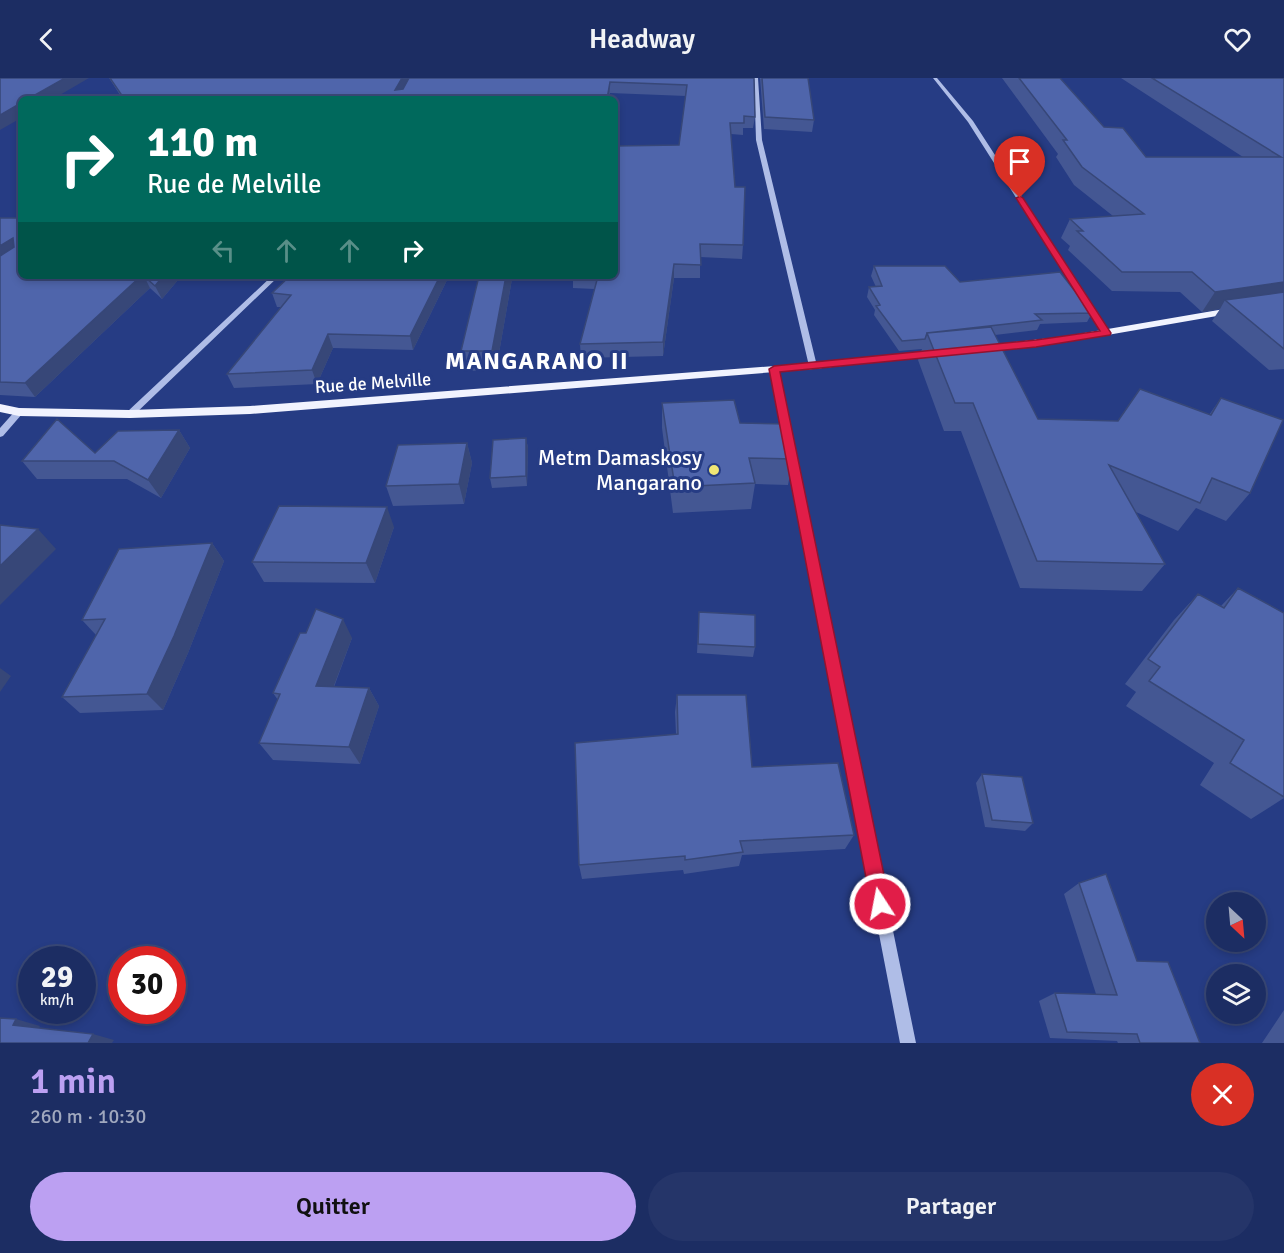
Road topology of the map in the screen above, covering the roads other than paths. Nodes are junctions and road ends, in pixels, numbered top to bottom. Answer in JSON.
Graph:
{"nodes":[{"id":1,"x":756,"y":78,"type":"edge"},
{"id":2,"x":935,"y":78,"type":"edge"},
{"id":3,"x":273,"y":279,"type":"edge"},
{"id":4,"x":1252,"y":308,"type":"edge"},
{"id":5,"x":1106,"y":333,"type":"junction"},
{"id":6,"x":813,"y":366,"type":"junction"},
{"id":7,"x":774,"y":369,"type":"junction"},
{"id":8,"x":0,"y":408,"type":"edge"},
{"id":9,"x":19,"y":412,"type":"junction"},
{"id":10,"x":130,"y":414,"type":"junction"},
{"id":11,"x":0,"y":434,"type":"edge"},
{"id":12,"x":908,"y":1043,"type":"edge"}],
"edges":[{"from":1,"to":6,"type":"street"},
{"from":2,"to":5,"type":"street"},
{"from":3,"to":10,"type":"street"},
{"from":4,"to":5,"type":"main road","name":"Rue de Melville"},
{"from":5,"to":6,"type":"main road","name":"Rue de Melville"},
{"from":6,"to":7,"type":"main road","name":"Rue de Melville"},
{"from":7,"to":10,"type":"main road","name":"Rue de Melville"},
{"from":7,"to":12,"type":"street"},
{"from":8,"to":9,"type":"main road","name":"Rue de Melville"},
{"from":9,"to":10,"type":"main road","name":"Rue de Melville"},
{"from":9,"to":11,"type":"street"}]}
